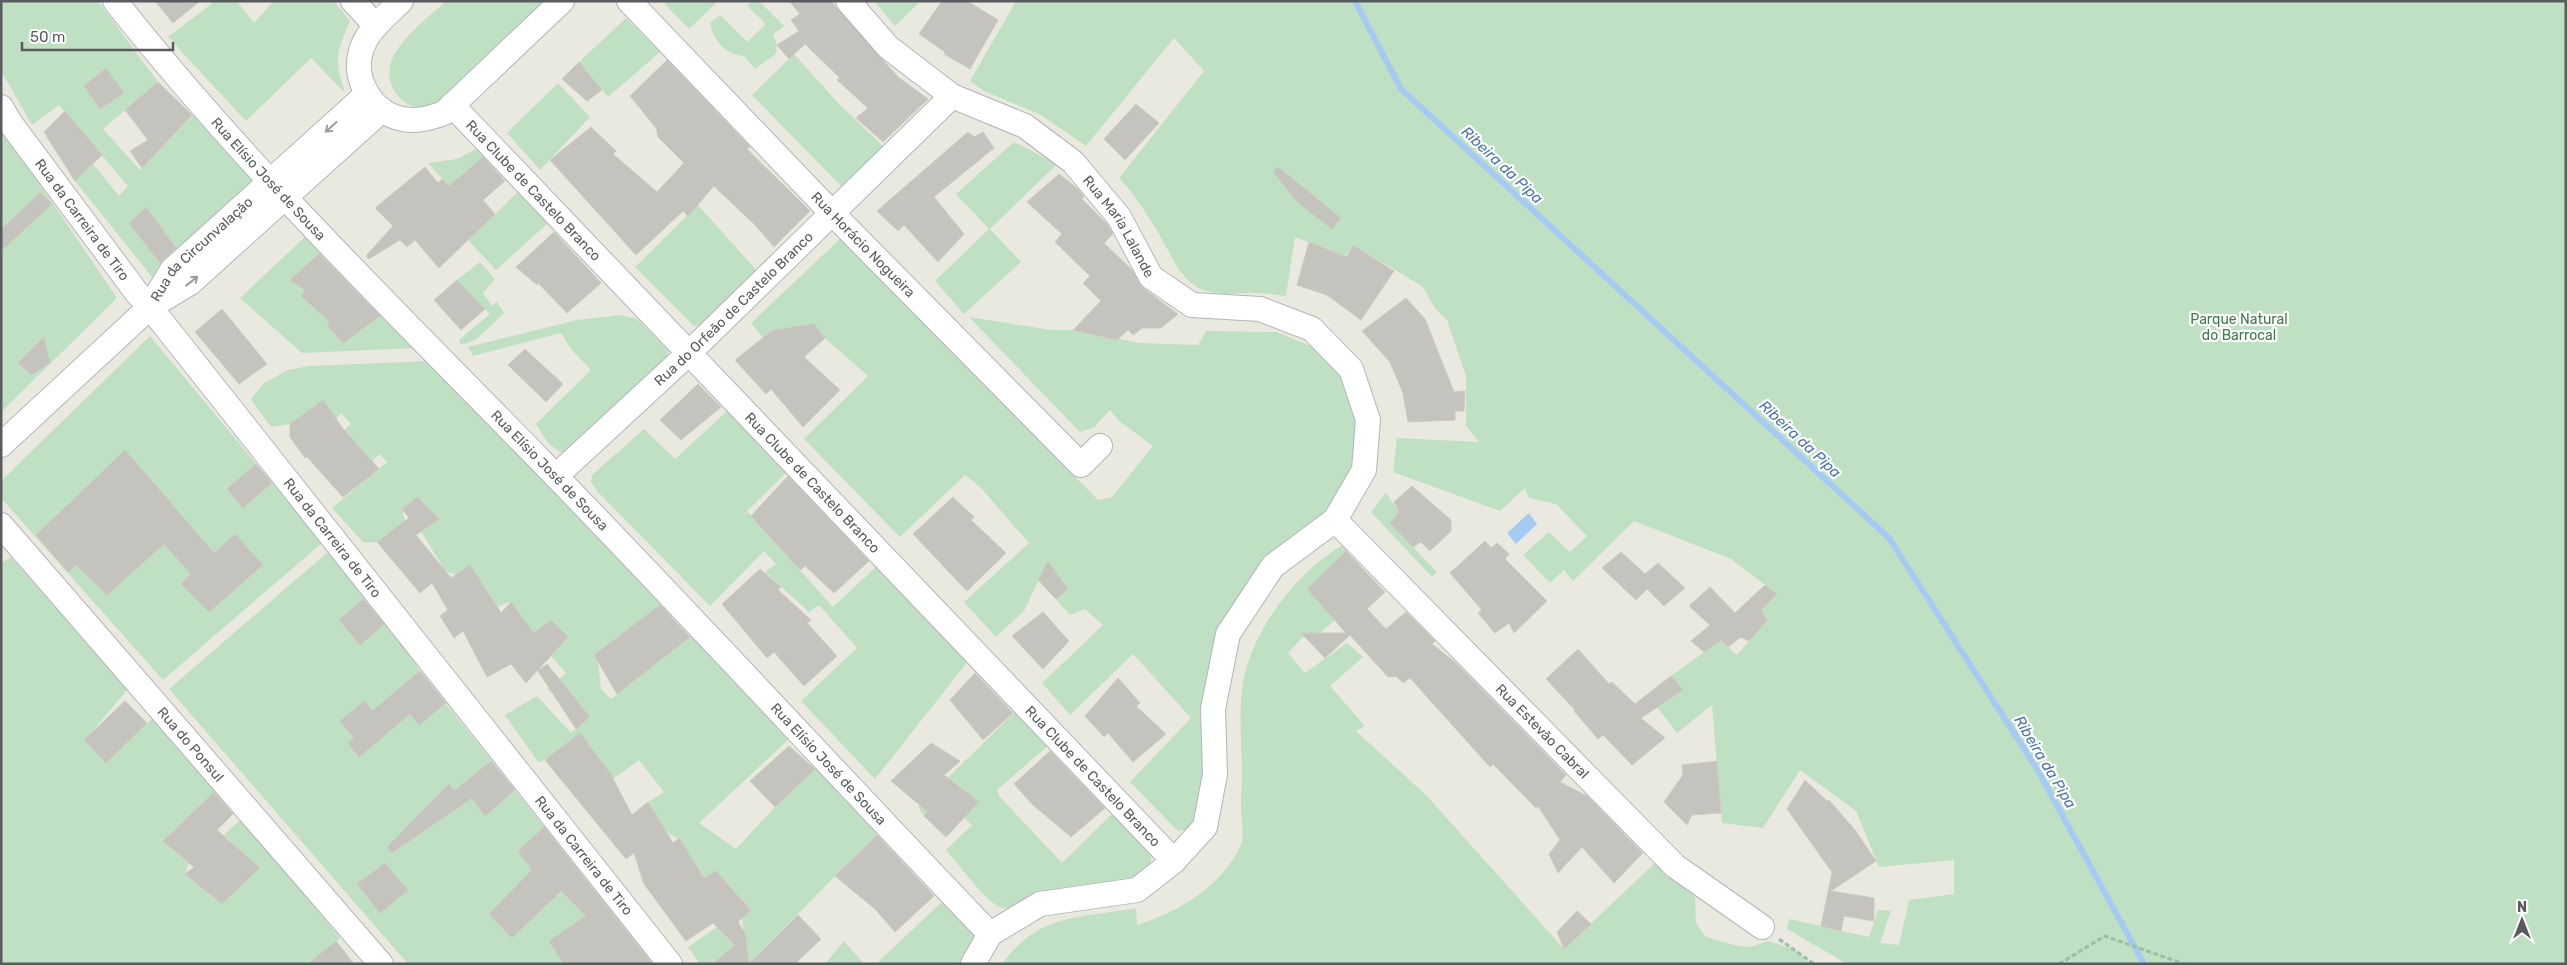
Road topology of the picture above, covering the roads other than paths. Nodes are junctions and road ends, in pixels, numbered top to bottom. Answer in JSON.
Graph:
{"nodes":[{"id":1,"x":115,"y":1,"type":"edge"},
{"id":2,"x":353,"y":1,"type":"edge"},
{"id":3,"x":402,"y":1,"type":"edge"},
{"id":4,"x":562,"y":1,"type":"edge"},
{"id":5,"x":629,"y":1,"type":"edge"},
{"id":6,"x":848,"y":1,"type":"edge"},
{"id":7,"x":376,"y":26,"type":"junction"},
{"id":8,"x":952,"y":96,"type":"junction"},
{"id":9,"x":374,"y":102,"type":"junction"},
{"id":10,"x":452,"y":105,"type":"junction"},
{"id":11,"x":1,"y":107,"type":"edge"},
{"id":12,"x":278,"y":189,"type":"junction"},
{"id":13,"x":832,"y":214,"type":"junction"},
{"id":14,"x":150,"y":307,"type":"junction"},
{"id":15,"x":688,"y":354,"type":"junction"},
{"id":16,"x":1,"y":445,"type":"edge"},
{"id":17,"x":1100,"y":446,"type":"dead end"},
{"id":18,"x":556,"y":476,"type":"junction"},
{"id":19,"x":1335,"y":520,"type":"junction"},
{"id":20,"x":1,"y":525,"type":"edge"},
{"id":21,"x":1174,"y":861,"type":"junction"},
{"id":22,"x":1762,"y":927,"type":"road end"},
{"id":23,"x":990,"y":934,"type":"junction"},
{"id":24,"x":382,"y":964,"type":"edge"},
{"id":25,"x":670,"y":964,"type":"edge"},
{"id":26,"x":973,"y":964,"type":"edge"}],
"edges":[{"from":1,"to":12,"type":"street","name":"Rua Elísio José de Sousa"},
{"from":2,"to":7,"type":"street"},
{"from":3,"to":7,"type":"street"},
{"from":4,"to":10,"type":"street"},
{"from":5,"to":13,"type":"street","name":"Rua Horácio Nogueira"},
{"from":6,"to":8,"type":"street","name":"Rua Maria Lalande"},
{"from":7,"to":9,"type":"street"},
{"from":8,"to":13,"type":"street","name":"Rua do Orfeão de Castelo Branco"},
{"from":8,"to":19,"type":"street","name":"Rua Maria Lalande"},
{"from":9,"to":10,"type":"street"},
{"from":9,"to":12,"type":"street","name":"Rua da Circunvalação"},
{"from":10,"to":15,"type":"street","name":"Rua Clube de Castelo Branco"},
{"from":11,"to":14,"type":"street","name":"Rua da Carreira de Tiro"},
{"from":12,"to":14,"type":"street","name":"Rua da Circunvalação"},
{"from":12,"to":18,"type":"street","name":"Rua Elísio José de Sousa"},
{"from":13,"to":15,"type":"street","name":"Rua do Orfeão de Castelo Branco"},
{"from":13,"to":17,"type":"street","name":"Rua Horácio Nogueira"},
{"from":14,"to":16,"type":"street","name":"Rua da Circunvalação"},
{"from":14,"to":25,"type":"street","name":"Rua da Carreira de Tiro"},
{"from":15,"to":18,"type":"street","name":"Rua do Orfeão de Castelo Branco"},
{"from":15,"to":21,"type":"street","name":"Rua Clube de Castelo Branco"},
{"from":18,"to":23,"type":"street","name":"Rua Elísio José de Sousa"},
{"from":19,"to":21,"type":"street"},
{"from":19,"to":22,"type":"street","name":"Rua Estevão Cabral"},
{"from":20,"to":24,"type":"street","name":"Rua do Ponsul"},
{"from":21,"to":23,"type":"street"},
{"from":23,"to":26,"type":"street"}]}
